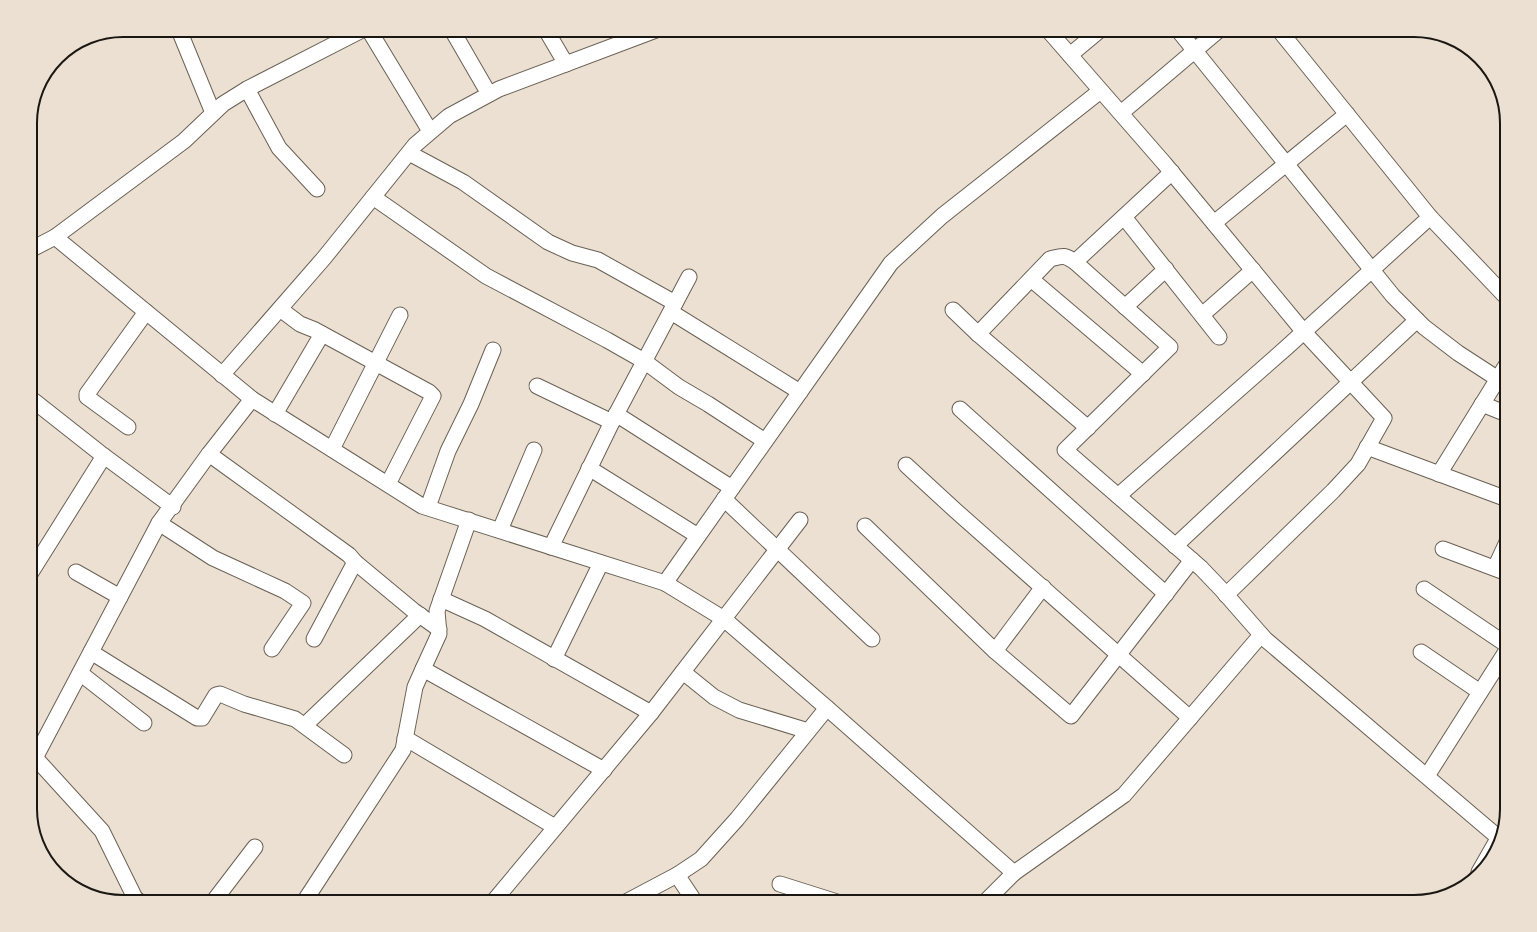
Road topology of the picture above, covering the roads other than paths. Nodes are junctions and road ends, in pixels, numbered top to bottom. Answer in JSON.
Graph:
{"nodes":[{"id":1,"x":181,"y":37,"type":"edge"},
{"id":2,"x":348,"y":37,"type":"edge"},
{"id":3,"x":373,"y":37,"type":"edge"},
{"id":4,"x":456,"y":37,"type":"edge"},
{"id":5,"x":550,"y":37,"type":"edge"},
{"id":6,"x":637,"y":37,"type":"edge"},
{"id":7,"x":1054,"y":37,"type":"edge"},
{"id":8,"x":1092,"y":37,"type":"edge"},
{"id":9,"x":1183,"y":37,"type":"edge"},
{"id":10,"x":1211,"y":37,"type":"edge"},
{"id":11,"x":1285,"y":37,"type":"edge"},
{"id":12,"x":1194,"y":51,"type":"junction"},
{"id":13,"x":1070,"y":55,"type":"junction"},
{"id":14,"x":566,"y":64,"type":"junction"},
{"id":15,"x":248,"y":89,"type":"junction"},
{"id":16,"x":1099,"y":92,"type":"dead end"},
{"id":17,"x":489,"y":94,"type":"junction"},
{"id":18,"x":213,"y":113,"type":"junction"},
{"id":19,"x":1121,"y":113,"type":"junction"},
{"id":20,"x":1347,"y":114,"type":"junction"},
{"id":21,"x":430,"y":131,"type":"junction"},
{"id":22,"x":409,"y":153,"type":"junction"},
{"id":23,"x":1286,"y":163,"type":"junction"},
{"id":24,"x":1172,"y":172,"type":"junction"},
{"id":25,"x":317,"y":189,"type":"dead end"},
{"id":26,"x":373,"y":197,"type":"junction"},
{"id":27,"x":1124,"y":217,"type":"junction"},
{"id":28,"x":1430,"y":217,"type":"junction"},
{"id":29,"x":1214,"y":223,"type":"junction"},
{"id":30,"x":55,"y":237,"type":"junction"},
{"id":31,"x":37,"y":246,"type":"edge"},
{"id":32,"x":1075,"y":262,"type":"junction"},
{"id":33,"x":1166,"y":270,"type":"junction"},
{"id":34,"x":1253,"y":270,"type":"junction"},
{"id":35,"x":1372,"y":270,"type":"junction"},
{"id":36,"x":689,"y":277,"type":"dead end"},
{"id":37,"x":1031,"y":279,"type":"junction"},
{"id":38,"x":1500,"y":291,"type":"edge"},
{"id":39,"x":673,"y":307,"type":"junction"},
{"id":40,"x":1126,"y":307,"type":"junction"},
{"id":41,"x":280,"y":309,"type":"junction"},
{"id":42,"x":953,"y":310,"type":"dead end"},
{"id":43,"x":146,"y":312,"type":"junction"},
{"id":44,"x":400,"y":315,"type":"dead end"},
{"id":45,"x":1202,"y":315,"type":"junction"},
{"id":46,"x":1417,"y":320,"type":"junction"},
{"id":47,"x":1304,"y":332,"type":"junction"},
{"id":48,"x":322,"y":334,"type":"junction"},
{"id":49,"x":978,"y":334,"type":"junction"},
{"id":50,"x":1219,"y":337,"type":"dead end"},
{"id":51,"x":493,"y":350,"type":"dead end"},
{"id":52,"x":644,"y":361,"type":"junction"},
{"id":53,"x":375,"y":364,"type":"junction"},
{"id":54,"x":1143,"y":374,"type":"junction"},
{"id":55,"x":222,"y":375,"type":"junction"},
{"id":56,"x":1500,"y":376,"type":"edge"},
{"id":57,"x":1498,"y":379,"type":"junction"},
{"id":58,"x":1351,"y":382,"type":"junction"},
{"id":59,"x":537,"y":386,"type":"dead end"},
{"id":60,"x":800,"y":392,"type":"junction"},
{"id":61,"x":252,"y":399,"type":"junction"},
{"id":62,"x":37,"y":402,"type":"edge"},
{"id":63,"x":1482,"y":404,"type":"junction"},
{"id":64,"x":960,"y":409,"type":"dead end"},
{"id":65,"x":1500,"y":411,"type":"edge"},
{"id":66,"x":275,"y":414,"type":"junction"},
{"id":67,"x":614,"y":418,"type":"junction"},
{"id":68,"x":128,"y":427,"type":"dead end"},
{"id":69,"x":1088,"y":428,"type":"junction"},
{"id":70,"x":765,"y":441,"type":"junction"},
{"id":71,"x":1367,"y":448,"type":"junction"},
{"id":72,"x":332,"y":449,"type":"junction"},
{"id":73,"x":534,"y":450,"type":"dead end"},
{"id":74,"x":209,"y":454,"type":"junction"},
{"id":75,"x":104,"y":456,"type":"junction"},
{"id":76,"x":906,"y":465,"type":"dead end"},
{"id":77,"x":589,"y":468,"type":"junction"},
{"id":78,"x":1439,"y":474,"type":"junction"},
{"id":79,"x":388,"y":484,"type":"junction"},
{"id":80,"x":728,"y":493,"type":"junction"},
{"id":81,"x":1118,"y":496,"type":"junction"},
{"id":82,"x":1500,"y":496,"type":"edge"},
{"id":83,"x":173,"y":507,"type":"junction"},
{"id":84,"x":428,"y":507,"type":"junction"},
{"id":85,"x":469,"y":520,"type":"junction"},
{"id":86,"x":800,"y":520,"type":"dead end"},
{"id":87,"x":160,"y":523,"type":"junction"},
{"id":88,"x":864,"y":526,"type":"dead end"},
{"id":89,"x":500,"y":530,"type":"junction"},
{"id":90,"x":698,"y":536,"type":"junction"},
{"id":91,"x":551,"y":546,"type":"junction"},
{"id":92,"x":1176,"y":546,"type":"junction"},
{"id":93,"x":777,"y":549,"type":"junction"},
{"id":94,"x":1443,"y":549,"type":"dead end"},
{"id":95,"x":1192,"y":560,"type":"junction"},
{"id":96,"x":356,"y":562,"type":"junction"},
{"id":97,"x":37,"y":563,"type":"edge"},
{"id":98,"x":601,"y":563,"type":"junction"},
{"id":99,"x":1500,"y":571,"type":"edge"},
{"id":100,"x":76,"y":572,"type":"dead end"},
{"id":101,"x":664,"y":583,"type":"junction"},
{"id":102,"x":1042,"y":587,"type":"junction"},
{"id":103,"x":1424,"y":589,"type":"dead end"},
{"id":104,"x":1166,"y":594,"type":"junction"},
{"id":105,"x":1226,"y":595,"type":"junction"},
{"id":106,"x":120,"y":597,"type":"junction"},
{"id":107,"x":441,"y":599,"type":"junction"},
{"id":108,"x":420,"y":615,"type":"junction"},
{"id":109,"x":724,"y":619,"type":"junction"},
{"id":110,"x":439,"y":629,"type":"junction"},
{"id":111,"x":1261,"y":635,"type":"junction"},
{"id":112,"x":314,"y":639,"type":"dead end"},
{"id":113,"x":872,"y":639,"type":"dead end"},
{"id":114,"x":1500,"y":640,"type":"edge"},
{"id":115,"x":272,"y":649,"type":"dead end"},
{"id":116,"x":995,"y":651,"type":"junction"},
{"id":117,"x":91,"y":652,"type":"junction"},
{"id":118,"x":1421,"y":652,"type":"dead end"},
{"id":119,"x":1119,"y":656,"type":"junction"},
{"id":120,"x":554,"y":659,"type":"junction"},
{"id":121,"x":1500,"y":661,"type":"edge"},
{"id":122,"x":423,"y":669,"type":"junction"},
{"id":123,"x":683,"y":672,"type":"junction"},
{"id":124,"x":80,"y":673,"type":"junction"},
{"id":125,"x":1480,"y":692,"type":"junction"},
{"id":126,"x":827,"y":708,"type":"junction"},
{"id":127,"x":651,"y":713,"type":"junction"},
{"id":128,"x":1190,"y":718,"type":"junction"},
{"id":129,"x":144,"y":723,"type":"dead end"},
{"id":130,"x":305,"y":725,"type":"junction"},
{"id":131,"x":808,"y":731,"type":"junction"},
{"id":132,"x":404,"y":738,"type":"junction"},
{"id":133,"x":37,"y":751,"type":"edge"},
{"id":134,"x":344,"y":755,"type":"dead end"},
{"id":135,"x":37,"y":765,"type":"edge"},
{"id":136,"x":604,"y":770,"type":"junction"},
{"id":137,"x":1427,"y":776,"type":"junction"},
{"id":138,"x":555,"y":827,"type":"junction"},
{"id":139,"x":1496,"y":835,"type":"edge"},
{"id":140,"x":254,"y":847,"type":"dead end"},
{"id":141,"x":1014,"y":873,"type":"junction"},
{"id":142,"x":677,"y":875,"type":"junction"},
{"id":143,"x":780,"y":884,"type":"dead end"},
{"id":144,"x":134,"y":895,"type":"edge"},
{"id":145,"x":218,"y":895,"type":"edge"},
{"id":146,"x":309,"y":895,"type":"edge"},
{"id":147,"x":499,"y":895,"type":"edge"},
{"id":148,"x":639,"y":895,"type":"edge"},
{"id":149,"x":690,"y":895,"type":"edge"},
{"id":150,"x":815,"y":895,"type":"edge"},
{"id":151,"x":992,"y":895,"type":"edge"}],
"edges":[{"from":1,"to":18,"type":"street"},
{"from":2,"to":15,"type":"street"},
{"from":3,"to":21,"type":"street"},
{"from":4,"to":17,"type":"street"},
{"from":5,"to":14,"type":"street"},
{"from":6,"to":14,"type":"street"},
{"from":7,"to":13,"type":"street"},
{"from":8,"to":13,"type":"street"},
{"from":9,"to":12,"type":"street"},
{"from":10,"to":12,"type":"street"},
{"from":11,"to":20,"type":"street"},
{"from":12,"to":19,"type":"street"},
{"from":12,"to":23,"type":"street"},
{"from":13,"to":19,"type":"street"},
{"from":14,"to":17,"type":"street"},
{"from":15,"to":18,"type":"street"},
{"from":15,"to":25,"type":"street"},
{"from":16,"to":60,"type":"street"},
{"from":17,"to":21,"type":"street"},
{"from":18,"to":30,"type":"street"},
{"from":19,"to":24,"type":"street"},
{"from":20,"to":23,"type":"street"},
{"from":20,"to":28,"type":"street"},
{"from":21,"to":22,"type":"street"},
{"from":22,"to":26,"type":"street"},
{"from":22,"to":39,"type":"street"},
{"from":23,"to":29,"type":"street"},
{"from":23,"to":35,"type":"street"},
{"from":24,"to":27,"type":"street"},
{"from":24,"to":29,"type":"street"},
{"from":26,"to":41,"type":"street"},
{"from":26,"to":52,"type":"street"},
{"from":27,"to":32,"type":"street"},
{"from":27,"to":33,"type":"street"},
{"from":28,"to":35,"type":"street"},
{"from":28,"to":38,"type":"street"},
{"from":29,"to":34,"type":"street"},
{"from":30,"to":31,"type":"street"},
{"from":30,"to":43,"type":"street"},
{"from":32,"to":37,"type":"street"},
{"from":32,"to":40,"type":"street"},
{"from":33,"to":40,"type":"street"},
{"from":33,"to":45,"type":"street"},
{"from":34,"to":45,"type":"street"},
{"from":34,"to":47,"type":"street"},
{"from":35,"to":46,"type":"street"},
{"from":35,"to":47,"type":"street"},
{"from":36,"to":39,"type":"street"},
{"from":37,"to":49,"type":"street"},
{"from":37,"to":54,"type":"street"},
{"from":39,"to":52,"type":"street"},
{"from":39,"to":60,"type":"street"},
{"from":40,"to":54,"type":"street"},
{"from":41,"to":48,"type":"street"},
{"from":41,"to":55,"type":"street"},
{"from":42,"to":49,"type":"street"},
{"from":43,"to":55,"type":"street"},
{"from":43,"to":68,"type":"street"},
{"from":44,"to":53,"type":"street"},
{"from":45,"to":50,"type":"street"},
{"from":46,"to":57,"type":"street"},
{"from":46,"to":58,"type":"street"},
{"from":47,"to":58,"type":"street"},
{"from":47,"to":81,"type":"street"},
{"from":48,"to":53,"type":"street"},
{"from":48,"to":66,"type":"street"},
{"from":49,"to":69,"type":"street"},
{"from":51,"to":84,"type":"street"},
{"from":52,"to":67,"type":"street"},
{"from":52,"to":70,"type":"street"},
{"from":53,"to":72,"type":"street"},
{"from":53,"to":79,"type":"street"},
{"from":54,"to":69,"type":"street"},
{"from":55,"to":61,"type":"street"},
{"from":56,"to":57,"type":"street"},
{"from":57,"to":63,"type":"street"},
{"from":58,"to":71,"type":"street"},
{"from":58,"to":92,"type":"street"},
{"from":59,"to":67,"type":"street"},
{"from":60,"to":70,"type":"street"},
{"from":61,"to":66,"type":"street"},
{"from":61,"to":74,"type":"street"},
{"from":62,"to":75,"type":"street"},
{"from":63,"to":65,"type":"street"},
{"from":63,"to":78,"type":"street"},
{"from":64,"to":104,"type":"street"},
{"from":66,"to":72,"type":"street"},
{"from":67,"to":77,"type":"street"},
{"from":67,"to":80,"type":"street"},
{"from":69,"to":81,"type":"street"},
{"from":70,"to":80,"type":"street"},
{"from":71,"to":78,"type":"street"},
{"from":71,"to":105,"type":"street"},
{"from":72,"to":79,"type":"street"},
{"from":73,"to":89,"type":"street"},
{"from":74,"to":83,"type":"street"},
{"from":74,"to":96,"type":"street"},
{"from":75,"to":83,"type":"street"},
{"from":75,"to":97,"type":"street"},
{"from":76,"to":102,"type":"street"},
{"from":77,"to":90,"type":"street"},
{"from":77,"to":91,"type":"street"},
{"from":78,"to":82,"type":"street"},
{"from":79,"to":84,"type":"street"},
{"from":80,"to":90,"type":"street"},
{"from":80,"to":93,"type":"street"},
{"from":81,"to":92,"type":"street"},
{"from":83,"to":87,"type":"street"},
{"from":84,"to":85,"type":"street"},
{"from":85,"to":89,"type":"street"},
{"from":85,"to":107,"type":"street"},
{"from":86,"to":93,"type":"street"},
{"from":87,"to":106,"type":"street"},
{"from":87,"to":115,"type":"street"},
{"from":88,"to":116,"type":"street"},
{"from":89,"to":91,"type":"street"},
{"from":90,"to":101,"type":"street"},
{"from":91,"to":98,"type":"street"},
{"from":92,"to":95,"type":"street"},
{"from":93,"to":109,"type":"street"},
{"from":93,"to":113,"type":"street"},
{"from":94,"to":99,"type":"street"},
{"from":95,"to":104,"type":"street"},
{"from":95,"to":105,"type":"street"},
{"from":96,"to":108,"type":"street"},
{"from":96,"to":112,"type":"street"},
{"from":98,"to":101,"type":"street"},
{"from":98,"to":120,"type":"street"},
{"from":100,"to":106,"type":"street"},
{"from":101,"to":109,"type":"street"},
{"from":102,"to":116,"type":"street"},
{"from":102,"to":119,"type":"street"},
{"from":103,"to":114,"type":"street"},
{"from":104,"to":119,"type":"street"},
{"from":105,"to":111,"type":"street"},
{"from":106,"to":117,"type":"street"},
{"from":107,"to":110,"type":"street"},
{"from":107,"to":120,"type":"street"},
{"from":108,"to":110,"type":"street"},
{"from":108,"to":130,"type":"street"},
{"from":109,"to":123,"type":"street"},
{"from":109,"to":126,"type":"street"},
{"from":110,"to":122,"type":"street"},
{"from":111,"to":128,"type":"street"},
{"from":111,"to":137,"type":"street"},
{"from":116,"to":119,"type":"street"},
{"from":117,"to":124,"type":"street"},
{"from":117,"to":130,"type":"street"},
{"from":118,"to":125,"type":"street"},
{"from":119,"to":128,"type":"street"},
{"from":120,"to":127,"type":"street"},
{"from":121,"to":125,"type":"street"},
{"from":122,"to":132,"type":"street"},
{"from":122,"to":136,"type":"street"},
{"from":123,"to":127,"type":"street"},
{"from":123,"to":131,"type":"street"},
{"from":124,"to":129,"type":"street"},
{"from":124,"to":133,"type":"street"},
{"from":125,"to":137,"type":"street"},
{"from":126,"to":131,"type":"street"},
{"from":126,"to":141,"type":"street"},
{"from":127,"to":136,"type":"street"},
{"from":128,"to":141,"type":"street"},
{"from":130,"to":134,"type":"street"},
{"from":131,"to":142,"type":"street"},
{"from":132,"to":138,"type":"street"},
{"from":132,"to":146,"type":"street"},
{"from":135,"to":144,"type":"street"},
{"from":136,"to":138,"type":"street"},
{"from":137,"to":139,"type":"street"},
{"from":138,"to":147,"type":"street"},
{"from":140,"to":145,"type":"street"},
{"from":141,"to":151,"type":"street"},
{"from":142,"to":148,"type":"street"},
{"from":142,"to":149,"type":"street"},
{"from":143,"to":150,"type":"street"}]}
